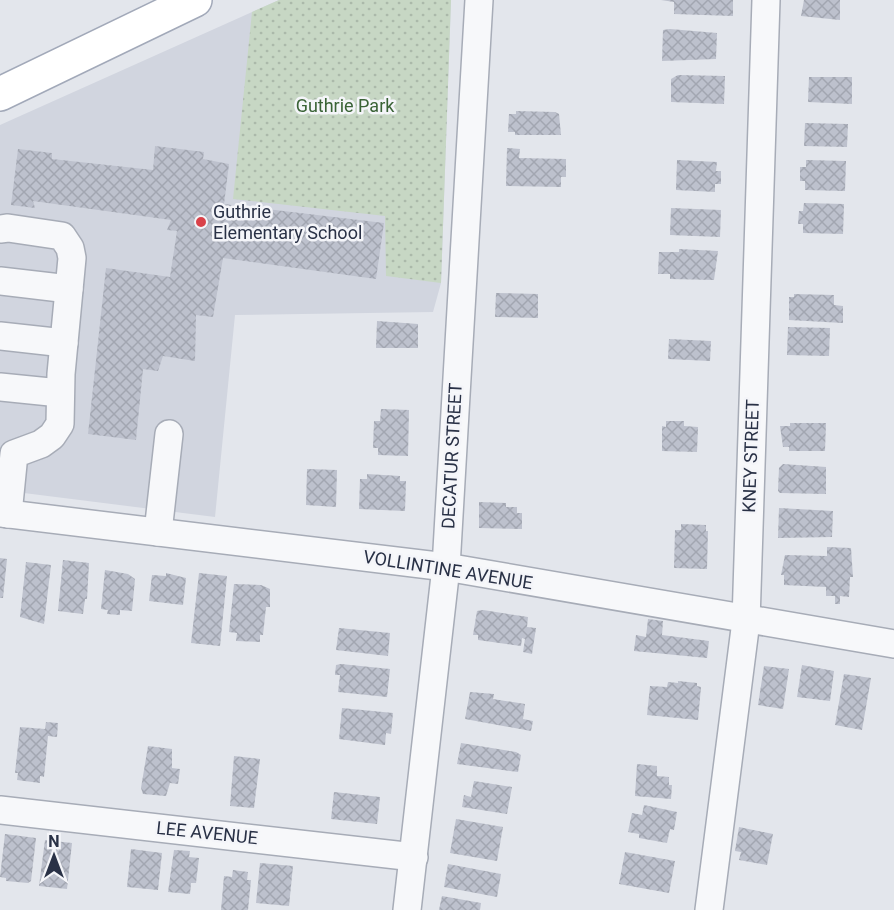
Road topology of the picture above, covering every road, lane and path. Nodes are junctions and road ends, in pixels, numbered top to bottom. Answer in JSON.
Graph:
{"nodes":[{"id":1,"x":479,"y":0,"type":"edge"},
{"id":2,"x":766,"y":0,"type":"edge"},
{"id":3,"x":192,"y":1,"type":"edge"},
{"id":4,"x":0,"y":94,"type":"edge"},
{"id":5,"x":0,"y":230,"type":"edge"},
{"id":6,"x":0,"y":281,"type":"edge"},
{"id":7,"x":69,"y":289,"type":"junction"},
{"id":8,"x":0,"y":336,"type":"edge"},
{"id":9,"x":64,"y":342,"type":"junction"},
{"id":10,"x":0,"y":387,"type":"edge"},
{"id":11,"x":60,"y":393,"type":"junction"},
{"id":12,"x":169,"y":434,"type":"dead end"},
{"id":13,"x":0,"y":444,"type":"edge"},
{"id":14,"x":29,"y":447,"type":"junction"},
{"id":15,"x":4,"y":513,"type":"edge"},
{"id":16,"x":158,"y":532,"type":"junction"},
{"id":17,"x":446,"y":567,"type":"junction"},
{"id":18,"x":746,"y":621,"type":"junction"},
{"id":19,"x":894,"y":645,"type":"edge"},
{"id":20,"x":0,"y":810,"type":"edge"},
{"id":21,"x":414,"y":857,"type":"junction"},
{"id":22,"x":407,"y":910,"type":"edge"},
{"id":23,"x":709,"y":910,"type":"edge"}],
"edges":[{"from":1,"to":17,"type":"street","name":"DECATUR STREET"},
{"from":2,"to":18,"type":"street","name":"KNEY STREET"},
{"from":3,"to":4,"type":"main road"},
{"from":5,"to":7,"type":"street"},
{"from":6,"to":7,"type":"street"},
{"from":7,"to":9,"type":"street"},
{"from":8,"to":9,"type":"street"},
{"from":9,"to":11,"type":"street"},
{"from":10,"to":11,"type":"street"},
{"from":11,"to":14,"type":"street"},
{"from":12,"to":16,"type":"street"},
{"from":13,"to":14,"type":"street"},
{"from":14,"to":15,"type":"street"},
{"from":15,"to":16,"type":"street","name":"VOLLINTINE AVENUE"},
{"from":16,"to":17,"type":"street","name":"VOLLINTINE AVENUE"},
{"from":17,"to":18,"type":"street","name":"VOLLINTINE AVENUE"},
{"from":17,"to":21,"type":"street","name":"DECATUR STREET"},
{"from":18,"to":19,"type":"street","name":"VOLLINTINE AVENUE"},
{"from":18,"to":23,"type":"street","name":"KNEY STREET"},
{"from":20,"to":21,"type":"street","name":"LEE AVENUE"},
{"from":21,"to":22,"type":"street","name":"DECATUR STREET"}]}
